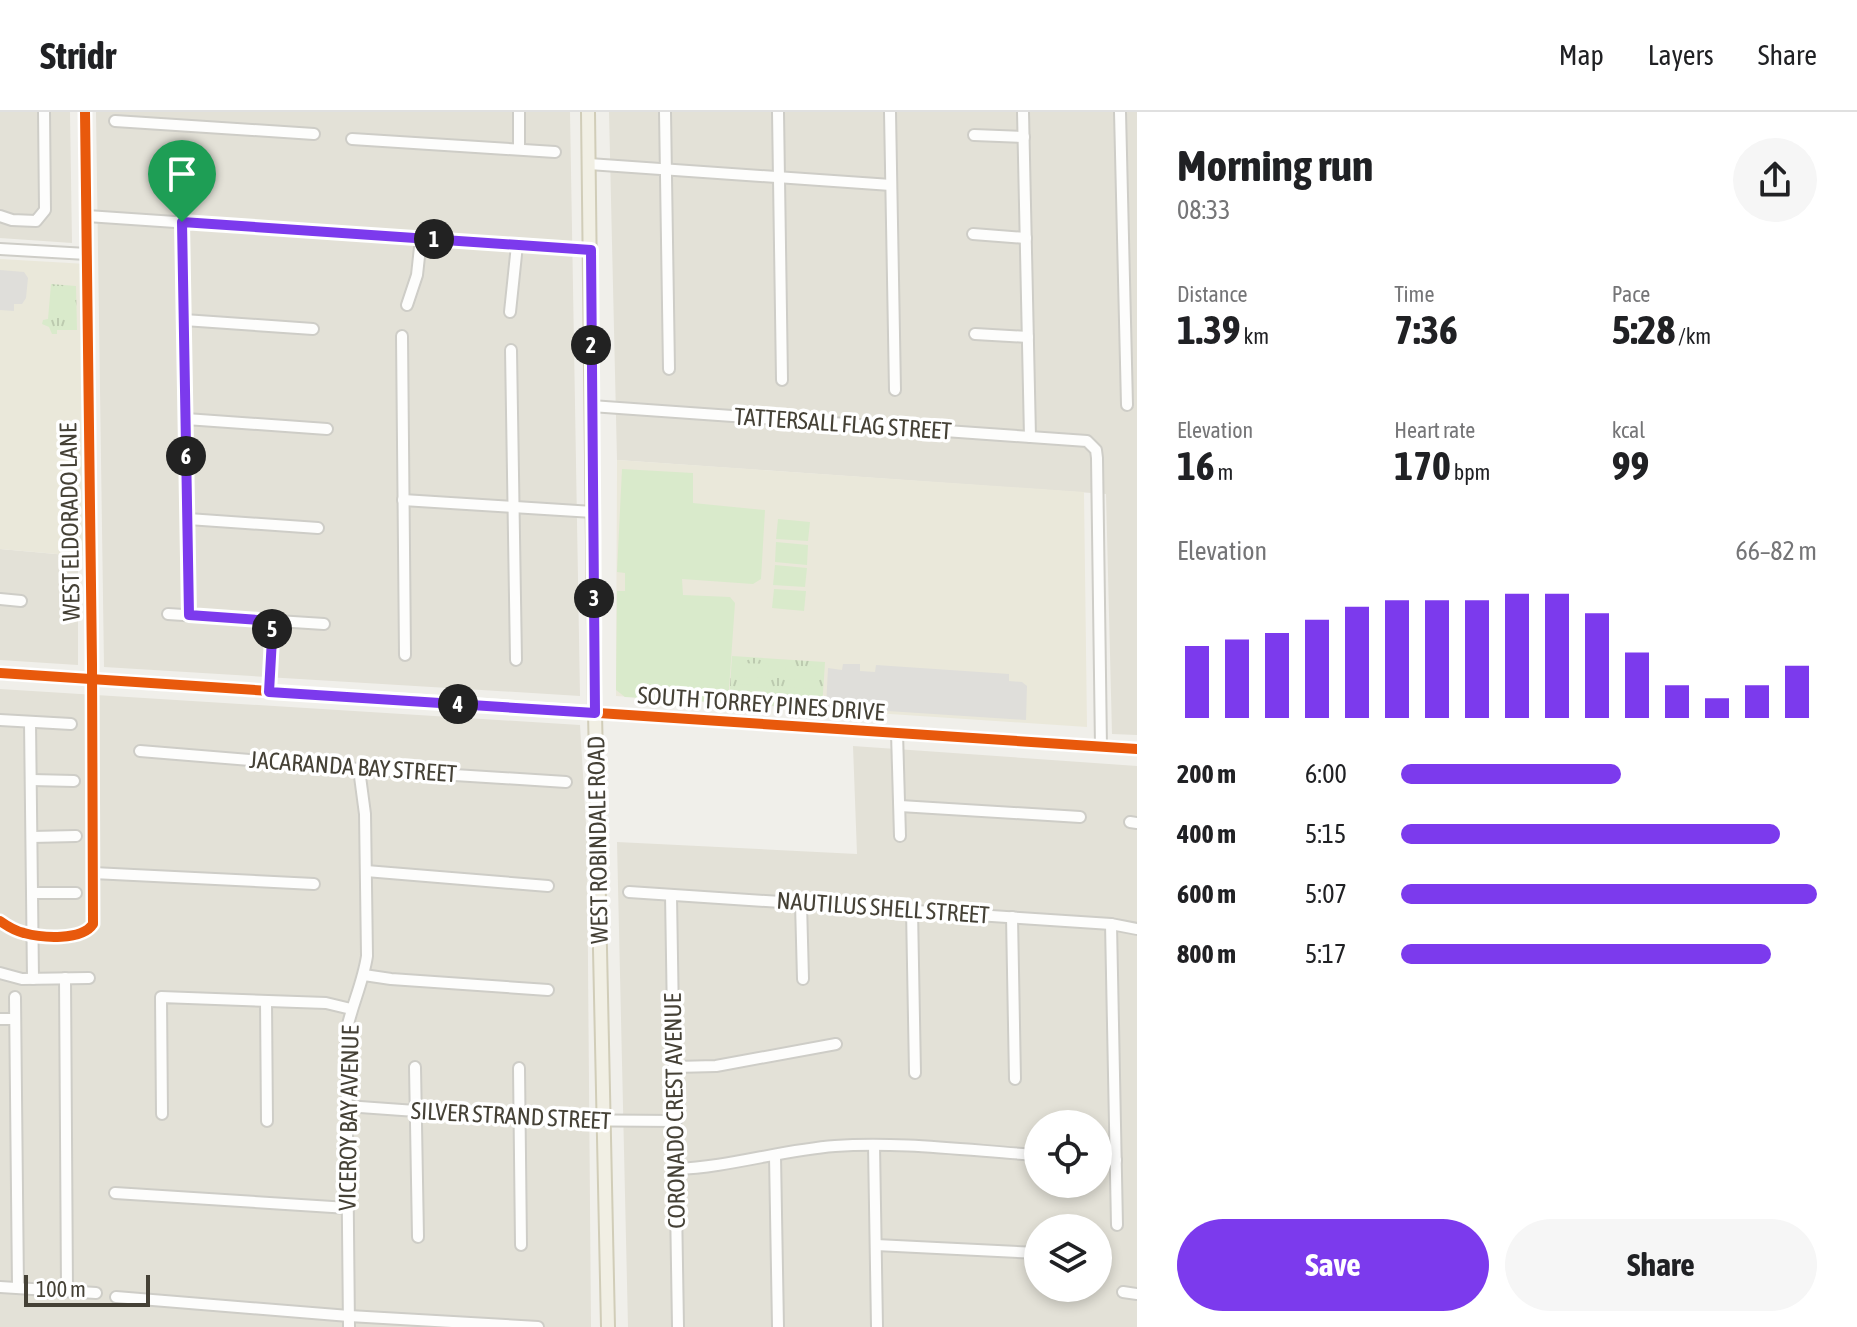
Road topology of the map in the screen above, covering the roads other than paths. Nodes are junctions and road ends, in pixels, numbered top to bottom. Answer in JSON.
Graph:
{"nodes":[{"id":1,"x":44,"y":112,"type":"edge"},
{"id":2,"x":85,"y":112,"type":"edge"},
{"id":3,"x":519,"y":112,"type":"edge"},
{"id":4,"x":588,"y":112,"type":"edge"},
{"id":5,"x":665,"y":112,"type":"edge"},
{"id":6,"x":778,"y":112,"type":"edge"},
{"id":7,"x":890,"y":112,"type":"edge"},
{"id":8,"x":1023,"y":112,"type":"edge"},
{"id":9,"x":1120,"y":112,"type":"edge"},
{"id":10,"x":149,"y":118,"type":"edge"},
{"id":11,"x":115,"y":121,"type":"dead end"},
{"id":12,"x":314,"y":134,"type":"dead end"},
{"id":13,"x":974,"y":135,"type":"dead end"},
{"id":14,"x":1024,"y":137,"type":"junction"},
{"id":15,"x":352,"y":139,"type":"dead end"},
{"id":16,"x":519,"y":149,"type":"junction"},
{"id":17,"x":555,"y":152,"type":"dead end"},
{"id":18,"x":589,"y":164,"type":"junction"},
{"id":19,"x":666,"y":169,"type":"junction"},
{"id":20,"x":779,"y":177,"type":"junction"},
{"id":21,"x":891,"y":185,"type":"junction"},
{"id":22,"x":0,"y":216,"type":"edge"},
{"id":23,"x":87,"y":216,"type":"junction"},
{"id":24,"x":182,"y":222,"type":"junction"},
{"id":25,"x":973,"y":234,"type":"dead end"},
{"id":26,"x":421,"y":238,"type":"junction"},
{"id":27,"x":1026,"y":238,"type":"junction"},
{"id":28,"x":1123,"y":242,"type":"junction"},
{"id":29,"x":1137,"y":243,"type":"edge"},
{"id":30,"x":517,"y":245,"type":"junction"},
{"id":31,"x":0,"y":249,"type":"edge"},
{"id":32,"x":591,"y":250,"type":"junction"},
{"id":33,"x":87,"y":254,"type":"junction"},
{"id":34,"x":407,"y":305,"type":"dead end"},
{"id":35,"x":510,"y":312,"type":"dead end"},
{"id":36,"x":184,"y":320,"type":"junction"},
{"id":37,"x":313,"y":329,"type":"dead end"},
{"id":38,"x":975,"y":334,"type":"dead end"},
{"id":39,"x":402,"y":336,"type":"dead end"},
{"id":40,"x":1028,"y":337,"type":"junction"},
{"id":41,"x":511,"y":350,"type":"dead end"},
{"id":42,"x":669,"y":369,"type":"dead end"},
{"id":43,"x":782,"y":380,"type":"dead end"},
{"id":44,"x":895,"y":390,"type":"dead end"},
{"id":45,"x":1127,"y":405,"type":"dead end"},
{"id":46,"x":591,"y":406,"type":"junction"},
{"id":47,"x":186,"y":419,"type":"junction"},
{"id":48,"x":327,"y":429,"type":"dead end"},
{"id":49,"x":1030,"y":437,"type":"junction"},
{"id":50,"x":403,"y":500,"type":"junction"},
{"id":51,"x":514,"y":507,"type":"junction"},
{"id":52,"x":593,"y":512,"type":"junction"},
{"id":53,"x":188,"y":519,"type":"junction"},
{"id":54,"x":318,"y":528,"type":"dead end"},
{"id":55,"x":0,"y":599,"type":"edge"},
{"id":56,"x":21,"y":601,"type":"dead end"},
{"id":57,"x":168,"y":614,"type":"dead end"},
{"id":58,"x":189,"y":615,"type":"junction"},
{"id":59,"x":273,"y":621,"type":"junction"},
{"id":60,"x":324,"y":624,"type":"dead end"},
{"id":61,"x":405,"y":655,"type":"dead end"},
{"id":62,"x":516,"y":660,"type":"dead end"},
{"id":63,"x":0,"y":673,"type":"edge"},
{"id":64,"x":92,"y":680,"type":"junction"},
{"id":65,"x":269,"y":692,"type":"junction"},
{"id":66,"x":595,"y":713,"type":"junction"},
{"id":67,"x":0,"y":720,"type":"edge"},
{"id":68,"x":30,"y":722,"type":"junction"},
{"id":69,"x":71,"y":724,"type":"dead end"},
{"id":70,"x":897,"y":733,"type":"junction"},
{"id":71,"x":1101,"y":747,"type":"junction"},
{"id":72,"x":1137,"y":749,"type":"edge"},
{"id":73,"x":140,"y":751,"type":"dead end"},
{"id":74,"x":359,"y":769,"type":"junction"},
{"id":75,"x":32,"y":780,"type":"junction"},
{"id":76,"x":74,"y":781,"type":"dead end"},
{"id":77,"x":566,"y":782,"type":"dead end"},
{"id":78,"x":900,"y":806,"type":"junction"},
{"id":79,"x":1080,"y":817,"type":"dead end"},
{"id":80,"x":76,"y":836,"type":"dead end"},
{"id":81,"x":900,"y":836,"type":"dead end"},
{"id":82,"x":32,"y":837,"type":"junction"},
{"id":83,"x":366,"y":871,"type":"junction"},
{"id":84,"x":93,"y":873,"type":"junction"},
{"id":85,"x":314,"y":884,"type":"dead end"},
{"id":86,"x":548,"y":886,"type":"dead end"},
{"id":87,"x":629,"y":892,"type":"dead end"},
{"id":88,"x":33,"y":893,"type":"junction"},
{"id":89,"x":76,"y":893,"type":"dead end"},
{"id":90,"x":671,"y":895,"type":"junction"},
{"id":91,"x":801,"y":903,"type":"junction"},
{"id":92,"x":912,"y":910,"type":"junction"},
{"id":93,"x":1012,"y":917,"type":"junction"},
{"id":94,"x":0,"y":921,"type":"edge"},
{"id":95,"x":1111,"y":924,"type":"junction"},
{"id":96,"x":1137,"y":929,"type":"edge"},
{"id":97,"x":34,"y":934,"type":"junction"},
{"id":98,"x":0,"y":973,"type":"edge"},
{"id":99,"x":364,"y":975,"type":"junction"},
{"id":100,"x":65,"y":978,"type":"junction"},
{"id":101,"x":89,"y":978,"type":"dead end"},
{"id":102,"x":33,"y":979,"type":"junction"},
{"id":103,"x":803,"y":979,"type":"dead end"},
{"id":104,"x":548,"y":990,"type":"dead end"},
{"id":105,"x":15,"y":997,"type":"dead end"},
{"id":106,"x":266,"y":1001,"type":"junction"},
{"id":107,"x":351,"y":1009,"type":"junction"},
{"id":108,"x":0,"y":1019,"type":"edge"},
{"id":109,"x":15,"y":1019,"type":"junction"},
{"id":110,"x":836,"y":1044,"type":"dead end"},
{"id":111,"x":415,"y":1067,"type":"dead end"},
{"id":112,"x":675,"y":1067,"type":"junction"},
{"id":113,"x":519,"y":1068,"type":"dead end"},
{"id":114,"x":915,"y":1073,"type":"dead end"},
{"id":115,"x":1015,"y":1079,"type":"dead end"},
{"id":116,"x":346,"y":1106,"type":"junction"},
{"id":117,"x":415,"y":1112,"type":"junction"},
{"id":118,"x":162,"y":1114,"type":"dead end"},
{"id":119,"x":520,"y":1117,"type":"junction"},
{"id":120,"x":267,"y":1121,"type":"dead end"},
{"id":121,"x":676,"y":1121,"type":"junction"},
{"id":122,"x":605,"y":1122,"type":"junction"},
{"id":123,"x":874,"y":1145,"type":"junction"},
{"id":124,"x":1024,"y":1154,"type":"edge"},
{"id":125,"x":775,"y":1156,"type":"junction"},
{"id":126,"x":1112,"y":1160,"type":"edge"},
{"id":127,"x":1116,"y":1160,"type":"junction"},
{"id":128,"x":676,"y":1169,"type":"junction"},
{"id":129,"x":115,"y":1193,"type":"dead end"},
{"id":130,"x":348,"y":1208,"type":"junction"},
{"id":131,"x":1117,"y":1225,"type":"dead end"},
{"id":132,"x":418,"y":1237,"type":"dead end"},
{"id":133,"x":521,"y":1245,"type":"dead end"},
{"id":134,"x":876,"y":1245,"type":"junction"},
{"id":135,"x":1024,"y":1252,"type":"edge"},
{"id":136,"x":0,"y":1287,"type":"edge"},
{"id":137,"x":18,"y":1288,"type":"junction"},
{"id":138,"x":67,"y":1291,"type":"junction"},
{"id":139,"x":1123,"y":1292,"type":"dead end"},
{"id":140,"x":96,"y":1293,"type":"dead end"},
{"id":141,"x":1137,"y":1294,"type":"edge"},
{"id":142,"x":116,"y":1297,"type":"dead end"},
{"id":143,"x":349,"y":1322,"type":"edge"},
{"id":144,"x":538,"y":1327,"type":"edge"},
{"id":145,"x":608,"y":1327,"type":"edge"},
{"id":146,"x":678,"y":1327,"type":"edge"},
{"id":147,"x":778,"y":1327,"type":"edge"},
{"id":148,"x":877,"y":1327,"type":"edge"}],
"edges":[{"from":1,"to":22,"type":"street"},
{"from":2,"to":23,"type":"street","name":"WEST ELDORADO LANE"},
{"from":3,"to":16,"type":"street"},
{"from":4,"to":18,"type":"main road","name":"WEST ROBINDALE ROAD"},
{"from":5,"to":19,"type":"street"},
{"from":6,"to":20,"type":"street"},
{"from":7,"to":21,"type":"street"},
{"from":8,"to":14,"type":"street"},
{"from":9,"to":28,"type":"street"},
{"from":10,"to":11,"type":"street"},
{"from":10,"to":12,"type":"street"},
{"from":13,"to":14,"type":"street"},
{"from":14,"to":27,"type":"street"},
{"from":15,"to":16,"type":"street"},
{"from":16,"to":17,"type":"street"},
{"from":18,"to":19,"type":"street"},
{"from":18,"to":32,"type":"main road","name":"WEST ROBINDALE ROAD"},
{"from":19,"to":20,"type":"street"},
{"from":19,"to":42,"type":"street"},
{"from":20,"to":21,"type":"street"},
{"from":20,"to":43,"type":"street"},
{"from":21,"to":44,"type":"street"},
{"from":23,"to":24,"type":"street"},
{"from":23,"to":33,"type":"street","name":"WEST ELDORADO LANE"},
{"from":24,"to":26,"type":"street"},
{"from":24,"to":36,"type":"street"},
{"from":25,"to":27,"type":"street"},
{"from":26,"to":30,"type":"street"},
{"from":26,"to":34,"type":"street"},
{"from":27,"to":40,"type":"street"},
{"from":28,"to":29,"type":"street"},
{"from":28,"to":45,"type":"street"},
{"from":30,"to":32,"type":"street"},
{"from":30,"to":35,"type":"street"},
{"from":31,"to":33,"type":"street"},
{"from":32,"to":46,"type":"main road","name":"WEST ROBINDALE ROAD"},
{"from":33,"to":64,"type":"street","name":"WEST ELDORADO LANE"},
{"from":36,"to":37,"type":"street"},
{"from":36,"to":47,"type":"street"},
{"from":38,"to":40,"type":"street"},
{"from":39,"to":50,"type":"street"},
{"from":40,"to":49,"type":"street"},
{"from":41,"to":51,"type":"street"},
{"from":46,"to":49,"type":"street","name":"TATTERSALL FLAG STREET"},
{"from":46,"to":52,"type":"main road","name":"WEST ROBINDALE ROAD"},
{"from":47,"to":48,"type":"street"},
{"from":47,"to":53,"type":"street"},
{"from":49,"to":71,"type":"street","name":"TATTERSALL FLAG STREET"},
{"from":50,"to":51,"type":"street"},
{"from":50,"to":61,"type":"street"},
{"from":51,"to":52,"type":"street"},
{"from":51,"to":62,"type":"street"},
{"from":52,"to":66,"type":"main road","name":"WEST ROBINDALE ROAD"},
{"from":53,"to":54,"type":"street"},
{"from":53,"to":58,"type":"street"},
{"from":55,"to":56,"type":"street"},
{"from":57,"to":58,"type":"street"},
{"from":58,"to":59,"type":"street"},
{"from":59,"to":60,"type":"street"},
{"from":59,"to":65,"type":"street"},
{"from":63,"to":64,"type":"street","name":"SOUTH TORREY PINES DRIVE"},
{"from":64,"to":65,"type":"street","name":"SOUTH TORREY PINES DRIVE"},
{"from":64,"to":84,"type":"street","name":"WEST ELDORADO LANE"},
{"from":65,"to":66,"type":"street","name":"SOUTH TORREY PINES DRIVE"},
{"from":66,"to":70,"type":"street","name":"SOUTH TORREY PINES DRIVE"},
{"from":66,"to":122,"type":"main road","name":"WEST ROBINDALE ROAD"},
{"from":67,"to":68,"type":"street"},
{"from":68,"to":69,"type":"street"},
{"from":68,"to":75,"type":"street"},
{"from":70,"to":71,"type":"street","name":"SOUTH TORREY PINES DRIVE"},
{"from":70,"to":78,"type":"street"},
{"from":71,"to":72,"type":"street","name":"SOUTH TORREY PINES DRIVE"},
{"from":73,"to":74,"type":"street","name":"JACARANDA BAY STREET"},
{"from":74,"to":77,"type":"street","name":"JACARANDA BAY STREET"},
{"from":74,"to":83,"type":"street","name":"VICEROY BAY AVENUE"},
{"from":75,"to":76,"type":"street"},
{"from":75,"to":82,"type":"street"},
{"from":78,"to":79,"type":"street"},
{"from":78,"to":81,"type":"street"},
{"from":80,"to":82,"type":"street"},
{"from":82,"to":88,"type":"street"},
{"from":83,"to":86,"type":"street"},
{"from":83,"to":99,"type":"street","name":"VICEROY BAY AVENUE"},
{"from":84,"to":85,"type":"street"},
{"from":84,"to":97,"type":"street","name":"WEST ELDORADO LANE"},
{"from":87,"to":90,"type":"street","name":"NAUTILUS SHELL STREET"},
{"from":88,"to":89,"type":"street"},
{"from":88,"to":97,"type":"street"},
{"from":90,"to":91,"type":"street","name":"NAUTILUS SHELL STREET"},
{"from":90,"to":112,"type":"street","name":"CORONADO CREST AVENUE"},
{"from":91,"to":92,"type":"street","name":"NAUTILUS SHELL STREET"},
{"from":91,"to":103,"type":"street"},
{"from":92,"to":93,"type":"street","name":"NAUTILUS SHELL STREET"},
{"from":92,"to":114,"type":"street"},
{"from":93,"to":95,"type":"street","name":"NAUTILUS SHELL STREET"},
{"from":93,"to":115,"type":"street"},
{"from":94,"to":97,"type":"street"},
{"from":95,"to":96,"type":"street","name":"NAUTILUS SHELL STREET"},
{"from":95,"to":127,"type":"street"},
{"from":97,"to":102,"type":"street"},
{"from":98,"to":102,"type":"street"},
{"from":99,"to":104,"type":"street"},
{"from":99,"to":107,"type":"street","name":"VICEROY BAY AVENUE"},
{"from":100,"to":101,"type":"street"},
{"from":100,"to":102,"type":"street"},
{"from":100,"to":138,"type":"street"},
{"from":105,"to":109,"type":"street"},
{"from":106,"to":107,"type":"street"},
{"from":106,"to":118,"type":"street"},
{"from":106,"to":120,"type":"street"},
{"from":107,"to":116,"type":"street","name":"VICEROY BAY AVENUE"},
{"from":108,"to":109,"type":"street"},
{"from":109,"to":137,"type":"street"},
{"from":110,"to":112,"type":"street"},
{"from":111,"to":117,"type":"street"},
{"from":112,"to":121,"type":"street","name":"CORONADO CREST AVENUE"},
{"from":113,"to":119,"type":"street"},
{"from":116,"to":117,"type":"street","name":"SILVER STRAND STREET"},
{"from":116,"to":130,"type":"street","name":"VICEROY BAY AVENUE"},
{"from":117,"to":119,"type":"street","name":"SILVER STRAND STREET"},
{"from":117,"to":132,"type":"street"},
{"from":119,"to":122,"type":"street","name":"SILVER STRAND STREET"},
{"from":119,"to":133,"type":"street"},
{"from":121,"to":122,"type":"street","name":"SILVER STRAND STREET"},
{"from":121,"to":128,"type":"street","name":"CORONADO CREST AVENUE"},
{"from":122,"to":145,"type":"main road","name":"WEST ROBINDALE ROAD"},
{"from":123,"to":124,"type":"street"},
{"from":123,"to":125,"type":"street"},
{"from":123,"to":134,"type":"street"},
{"from":125,"to":128,"type":"street"},
{"from":125,"to":147,"type":"street"},
{"from":126,"to":127,"type":"street"},
{"from":127,"to":131,"type":"street"},
{"from":128,"to":146,"type":"street","name":"CORONADO CREST AVENUE"},
{"from":129,"to":130,"type":"street"},
{"from":130,"to":143,"type":"street","name":"VICEROY BAY AVENUE"},
{"from":134,"to":135,"type":"street"},
{"from":134,"to":148,"type":"street"},
{"from":136,"to":137,"type":"street"},
{"from":137,"to":138,"type":"street"},
{"from":138,"to":140,"type":"street"},
{"from":139,"to":141,"type":"street"},
{"from":142,"to":143,"type":"street"},
{"from":143,"to":144,"type":"street"}]}
